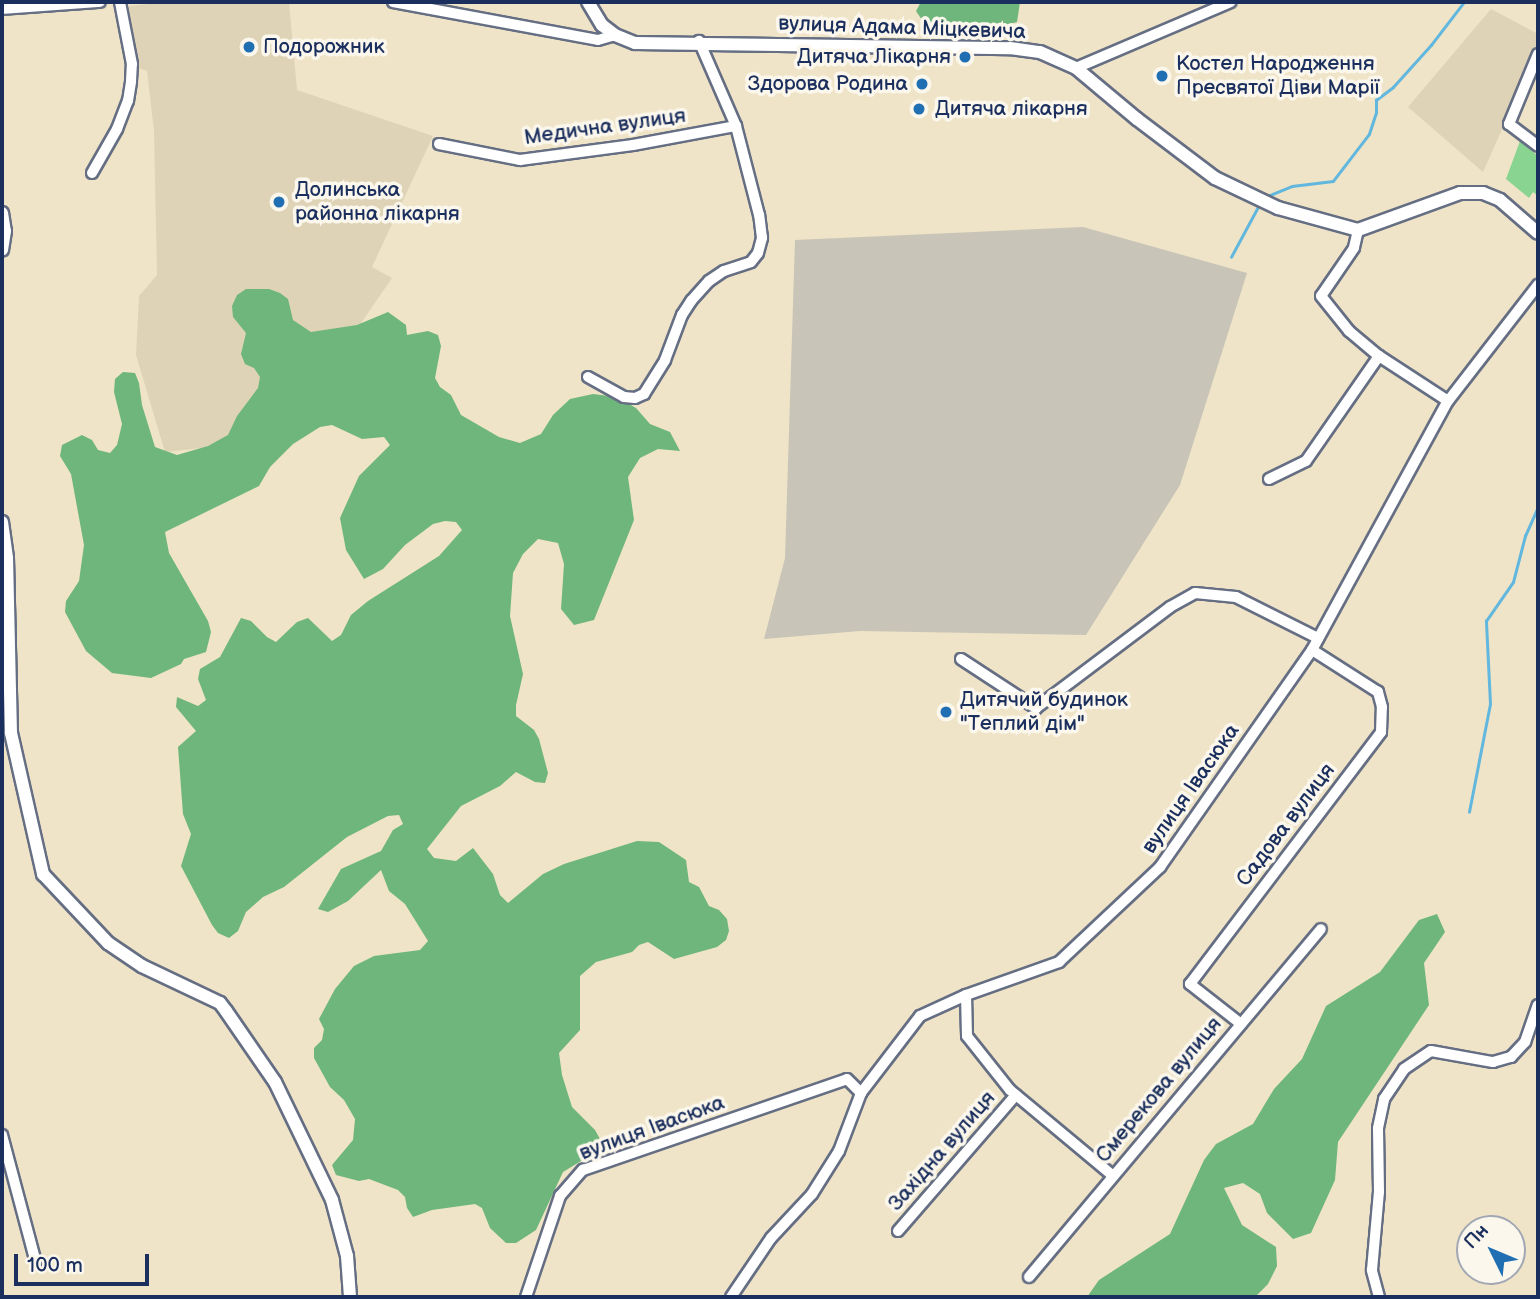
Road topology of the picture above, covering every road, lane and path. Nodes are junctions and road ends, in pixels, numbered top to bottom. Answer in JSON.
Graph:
{"nodes":[{"id":1,"x":100,"y":2,"type":"edge"},
{"id":2,"x":121,"y":2,"type":"edge"},
{"id":3,"x":393,"y":2,"type":"edge"},
{"id":4,"x":588,"y":2,"type":"edge"},
{"id":5,"x":1231,"y":2,"type":"edge"},
{"id":6,"x":2,"y":9,"type":"edge"},
{"id":7,"x":615,"y":35,"type":"junction"},
{"id":8,"x":699,"y":41,"type":"junction"},
{"id":9,"x":1538,"y":54,"type":"edge"},
{"id":10,"x":1076,"y":68,"type":"junction"},
{"id":11,"x":736,"y":126,"type":"junction"},
{"id":12,"x":439,"y":144,"type":"dead end"},
{"id":13,"x":1538,"y":146,"type":"edge"},
{"id":14,"x":92,"y":173,"type":"dead end"},
{"id":15,"x":2,"y":213,"type":"edge"},
{"id":16,"x":1357,"y":230,"type":"junction"},
{"id":17,"x":1538,"y":233,"type":"edge"},
{"id":18,"x":2,"y":250,"type":"edge"},
{"id":19,"x":1538,"y":285,"type":"edge"},
{"id":20,"x":1379,"y":356,"type":"junction"},
{"id":21,"x":588,"y":377,"type":"dead end"},
{"id":22,"x":1448,"y":401,"type":"junction"},
{"id":23,"x":1269,"y":479,"type":"dead end"},
{"id":24,"x":2,"y":522,"type":"edge"},
{"id":25,"x":1318,"y":638,"type":"junction"},
{"id":26,"x":1312,"y":650,"type":"junction"},
{"id":27,"x":961,"y":659,"type":"dead end"},
{"id":28,"x":1321,"y":929,"type":"dead end"},
{"id":29,"x":966,"y":995,"type":"junction"},
{"id":30,"x":1538,"y":1004,"type":"edge"},
{"id":31,"x":1241,"y":1024,"type":"junction"},
{"id":32,"x":861,"y":1093,"type":"junction"},
{"id":33,"x":1016,"y":1095,"type":"junction"},
{"id":34,"x":2,"y":1135,"type":"edge"},
{"id":35,"x":1112,"y":1175,"type":"junction"},
{"id":36,"x":898,"y":1231,"type":"dead end"},
{"id":37,"x":36,"y":1263,"type":"dead end"},
{"id":38,"x":1029,"y":1277,"type":"dead end"},
{"id":39,"x":350,"y":1297,"type":"edge"},
{"id":40,"x":526,"y":1297,"type":"edge"},
{"id":41,"x":731,"y":1297,"type":"edge"},
{"id":42,"x":1378,"y":1297,"type":"edge"}],
"edges":[{"from":1,"to":6,"type":"street"},
{"from":2,"to":14,"type":"street"},
{"from":3,"to":7,"type":"street"},
{"from":4,"to":7,"type":"street"},
{"from":5,"to":10,"type":"street"},
{"from":7,"to":8,"type":"street","name":"вулиця Адама Міцкевича"},
{"from":8,"to":10,"type":"street","name":"вулиця Адама Міцкевича"},
{"from":8,"to":11,"type":"street"},
{"from":9,"to":13,"type":"street"},
{"from":10,"to":16,"type":"street","name":"вулиця Адама Міцкевича"},
{"from":11,"to":12,"type":"street","name":"Медична вулиця"},
{"from":11,"to":21,"type":"street"},
{"from":15,"to":18,"type":"street"},
{"from":16,"to":17,"type":"street"},
{"from":16,"to":20,"type":"street"},
{"from":19,"to":22,"type":"street","name":"вулиця Івасюка"},
{"from":20,"to":22,"type":"street"},
{"from":20,"to":23,"type":"street"},
{"from":22,"to":25,"type":"street","name":"вулиця Івасюка"},
{"from":24,"to":39,"type":"street"},
{"from":25,"to":26,"type":"street","name":"вулиця Івасюка"},
{"from":25,"to":27,"type":"street"},
{"from":26,"to":29,"type":"street","name":"вулиця Івасюка"},
{"from":26,"to":31,"type":"street","name":"Садова вулиця"},
{"from":28,"to":31,"type":"street","name":"Смерекова вулиця"},
{"from":29,"to":32,"type":"street","name":"вулиця Івасюка"},
{"from":29,"to":33,"type":"street"},
{"from":30,"to":42,"type":"street"},
{"from":31,"to":35,"type":"street","name":"Смерекова вулиця"},
{"from":32,"to":40,"type":"street","name":"вулиця Івасюка"},
{"from":32,"to":41,"type":"street","name":"вулиця Івасюка"},
{"from":33,"to":35,"type":"street"},
{"from":33,"to":36,"type":"street","name":"Західна вулиця"},
{"from":34,"to":37,"type":"street"},
{"from":35,"to":38,"type":"street","name":"Смерекова вулиця"}]}
